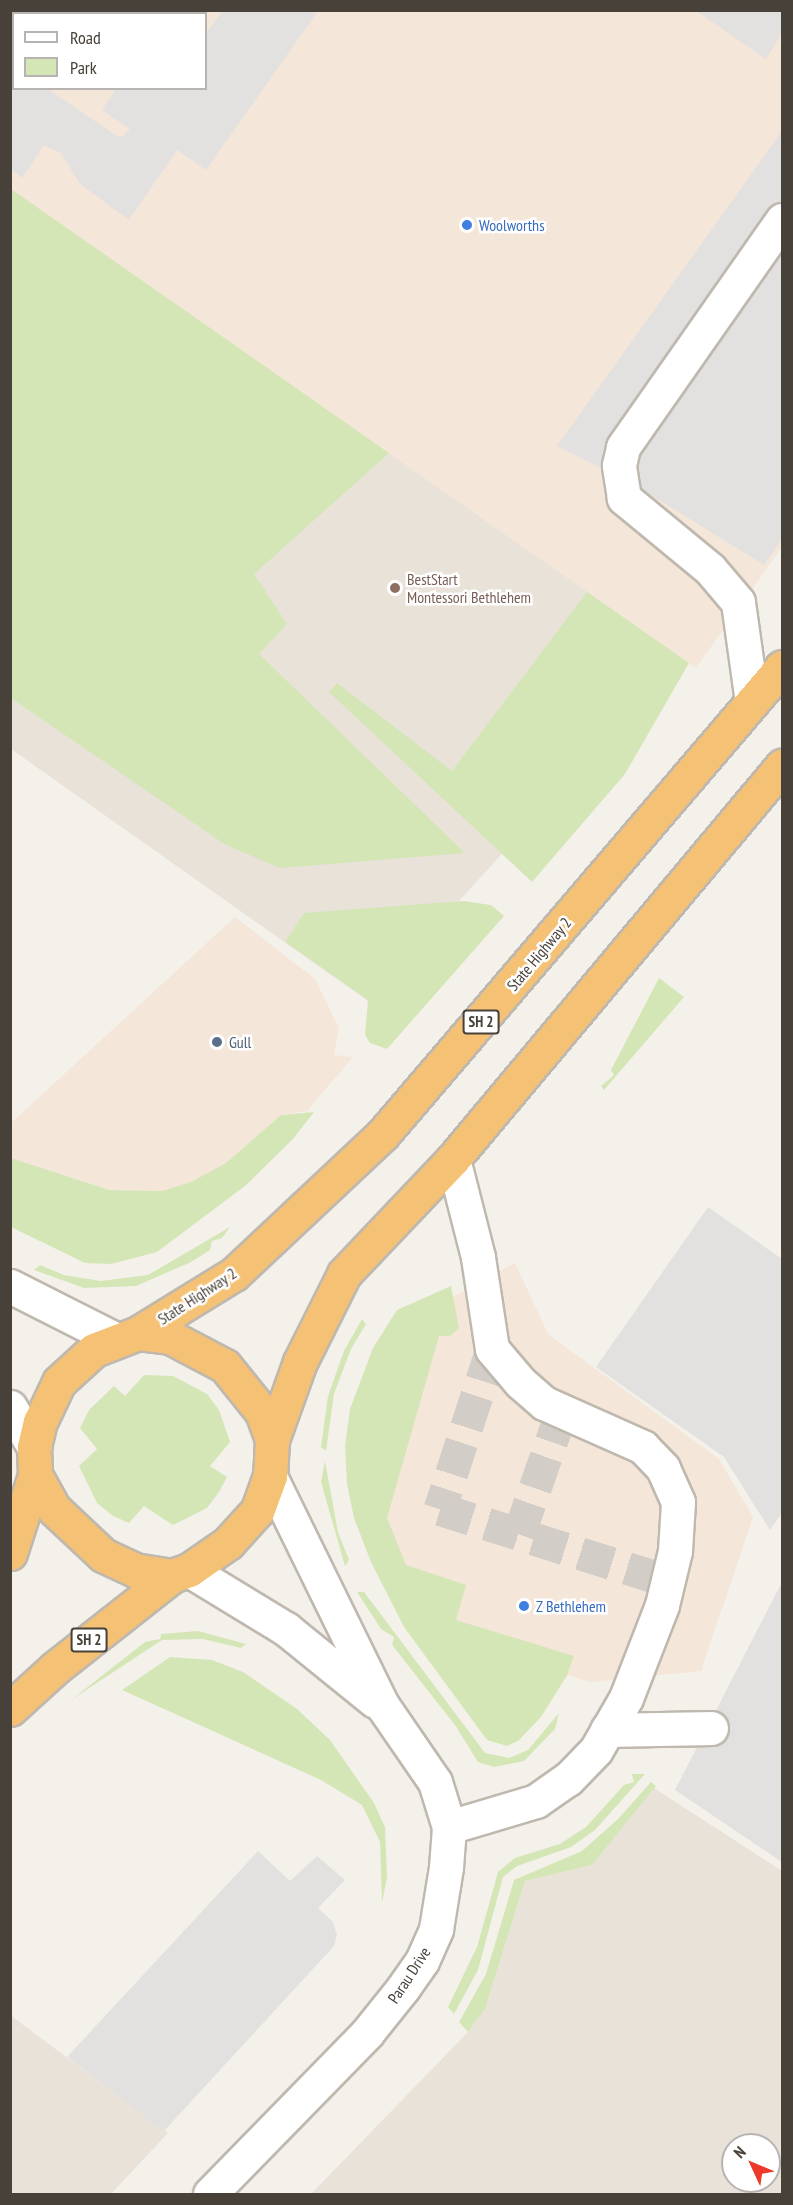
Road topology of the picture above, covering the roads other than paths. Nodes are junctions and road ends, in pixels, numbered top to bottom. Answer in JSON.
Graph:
{"nodes":[{"id":1,"x":783,"y":220,"type":"edge"},
{"id":2,"x":783,"y":667,"type":"edge"},
{"id":3,"x":752,"y":702,"type":"junction"},
{"id":4,"x":783,"y":766,"type":"edge"},
{"id":5,"x":453,"y":1159,"type":"junction"},
{"id":6,"x":10,"y":1286,"type":"edge"},
{"id":7,"x":126,"y":1336,"type":"junction"},
{"id":8,"x":10,"y":1407,"type":"edge"},
{"id":9,"x":272,"y":1440,"type":"junction"},
{"id":10,"x":35,"y":1461,"type":"junction"},
{"id":11,"x":270,"y":1476,"type":"junction"},
{"id":12,"x":10,"y":1553,"type":"edge"},
{"id":13,"x":181,"y":1573,"type":"junction"},
{"id":14,"x":382,"y":1705,"type":"junction"},
{"id":15,"x":10,"y":1709,"type":"edge"},
{"id":16,"x":711,"y":1728,"type":"dead end"},
{"id":17,"x":607,"y":1730,"type":"junction"},
{"id":18,"x":449,"y":1827,"type":"junction"},
{"id":19,"x":210,"y":2194,"type":"edge"}],
"edges":[{"from":1,"to":3,"type":"street"},
{"from":2,"to":3,"type":"highway","name":"State Highway 2","number":"SH 2"},
{"from":3,"to":7,"type":"highway","name":"State Highway 2","number":"SH 2"},
{"from":4,"to":5,"type":"highway","number":"SH 2"},
{"from":5,"to":9,"type":"highway","number":"SH 2"},
{"from":5,"to":17,"type":"street"},
{"from":6,"to":7,"type":"street"},
{"from":7,"to":9,"type":"highway"},
{"from":7,"to":10,"type":"highway","number":"SH 2"},
{"from":8,"to":10,"type":"street"},
{"from":9,"to":11,"type":"highway","number":"SH 2"},
{"from":10,"to":12,"type":"highway","number":"SH 2"},
{"from":10,"to":13,"type":"highway"},
{"from":11,"to":13,"type":"highway","number":"SH 2"},
{"from":11,"to":14,"type":"street","name":"Parau Drive"},
{"from":13,"to":14,"type":"street","name":"Parau Drive"},
{"from":13,"to":15,"type":"highway","number":"SH 2"},
{"from":14,"to":18,"type":"street","name":"Parau Drive"},
{"from":16,"to":17,"type":"street"},
{"from":17,"to":18,"type":"street"},
{"from":18,"to":19,"type":"street","name":"Parau Drive"}]}
